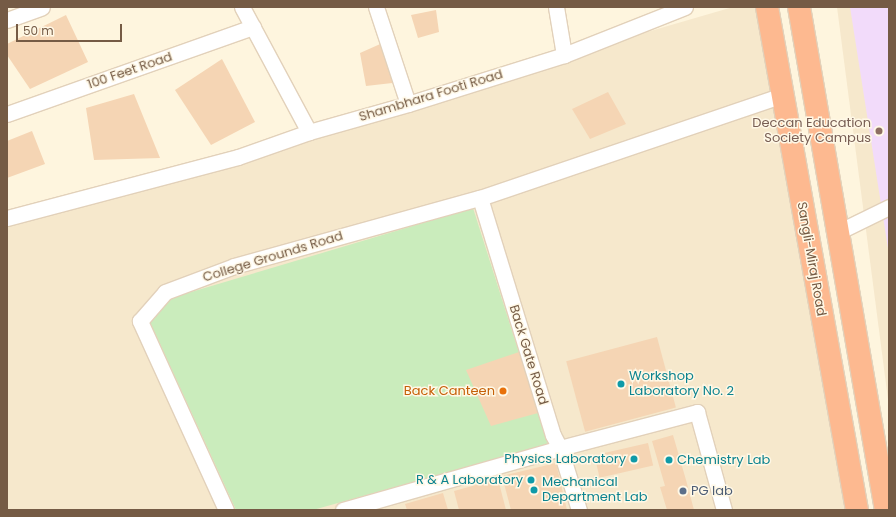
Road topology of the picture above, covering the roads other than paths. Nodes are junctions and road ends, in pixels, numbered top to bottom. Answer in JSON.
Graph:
{"nodes":[{"id":1,"x":42,"y":7,"type":"edge"},
{"id":2,"x":242,"y":7,"type":"edge"},
{"id":3,"x":376,"y":7,"type":"edge"},
{"id":4,"x":556,"y":7,"type":"edge"},
{"id":5,"x":685,"y":7,"type":"edge"},
{"id":6,"x":767,"y":7,"type":"edge"},
{"id":7,"x":799,"y":7,"type":"edge"},
{"id":8,"x":7,"y":20,"type":"edge"},
{"id":9,"x":253,"y":28,"type":"junction"},
{"id":10,"x":564,"y":55,"type":"junction"},
{"id":11,"x":782,"y":95,"type":"junction"},
{"id":12,"x":408,"y":104,"type":"junction"},
{"id":13,"x":7,"y":114,"type":"edge"},
{"id":14,"x":309,"y":132,"type":"junction"},
{"id":15,"x":480,"y":198,"type":"junction"},
{"id":16,"x":889,"y":207,"type":"edge"},
{"id":17,"x":7,"y":218,"type":"edge"},
{"id":18,"x":838,"y":232,"type":"junction"},
{"id":19,"x":560,"y":448,"type":"junction"},
{"id":20,"x":226,"y":510,"type":"edge"},
{"id":21,"x":343,"y":510,"type":"edge"},
{"id":22,"x":579,"y":510,"type":"edge"},
{"id":23,"x":724,"y":510,"type":"edge"},
{"id":24,"x":857,"y":510,"type":"edge"},
{"id":25,"x":886,"y":510,"type":"edge"}],
"edges":[{"from":1,"to":8,"type":"street"},
{"from":2,"to":9,"type":"street"},
{"from":3,"to":12,"type":"street"},
{"from":4,"to":10,"type":"street"},
{"from":5,"to":10,"type":"street","name":"Shambhara Footi Road"},
{"from":6,"to":11,"type":"highway","name":"Sangli-Miraj Road"},
{"from":7,"to":18,"type":"highway"},
{"from":9,"to":13,"type":"street","name":"100 Feet Road"},
{"from":9,"to":14,"type":"street"},
{"from":10,"to":12,"type":"street","name":"Shambhara Footi Road"},
{"from":11,"to":15,"type":"street"},
{"from":11,"to":24,"type":"highway","name":"Sangli-Miraj Road"},
{"from":12,"to":14,"type":"street","name":"Shambhara Footi Road"},
{"from":14,"to":17,"type":"street","name":"Shambhara Footi Road"},
{"from":15,"to":19,"type":"street","name":"Back Gate Road"},
{"from":15,"to":20,"type":"street","name":"College Grounds Road"},
{"from":16,"to":18,"type":"street"},
{"from":18,"to":25,"type":"highway"},
{"from":19,"to":21,"type":"street"},
{"from":19,"to":22,"type":"street","name":"Back Gate Road"},
{"from":19,"to":23,"type":"street"}]}
